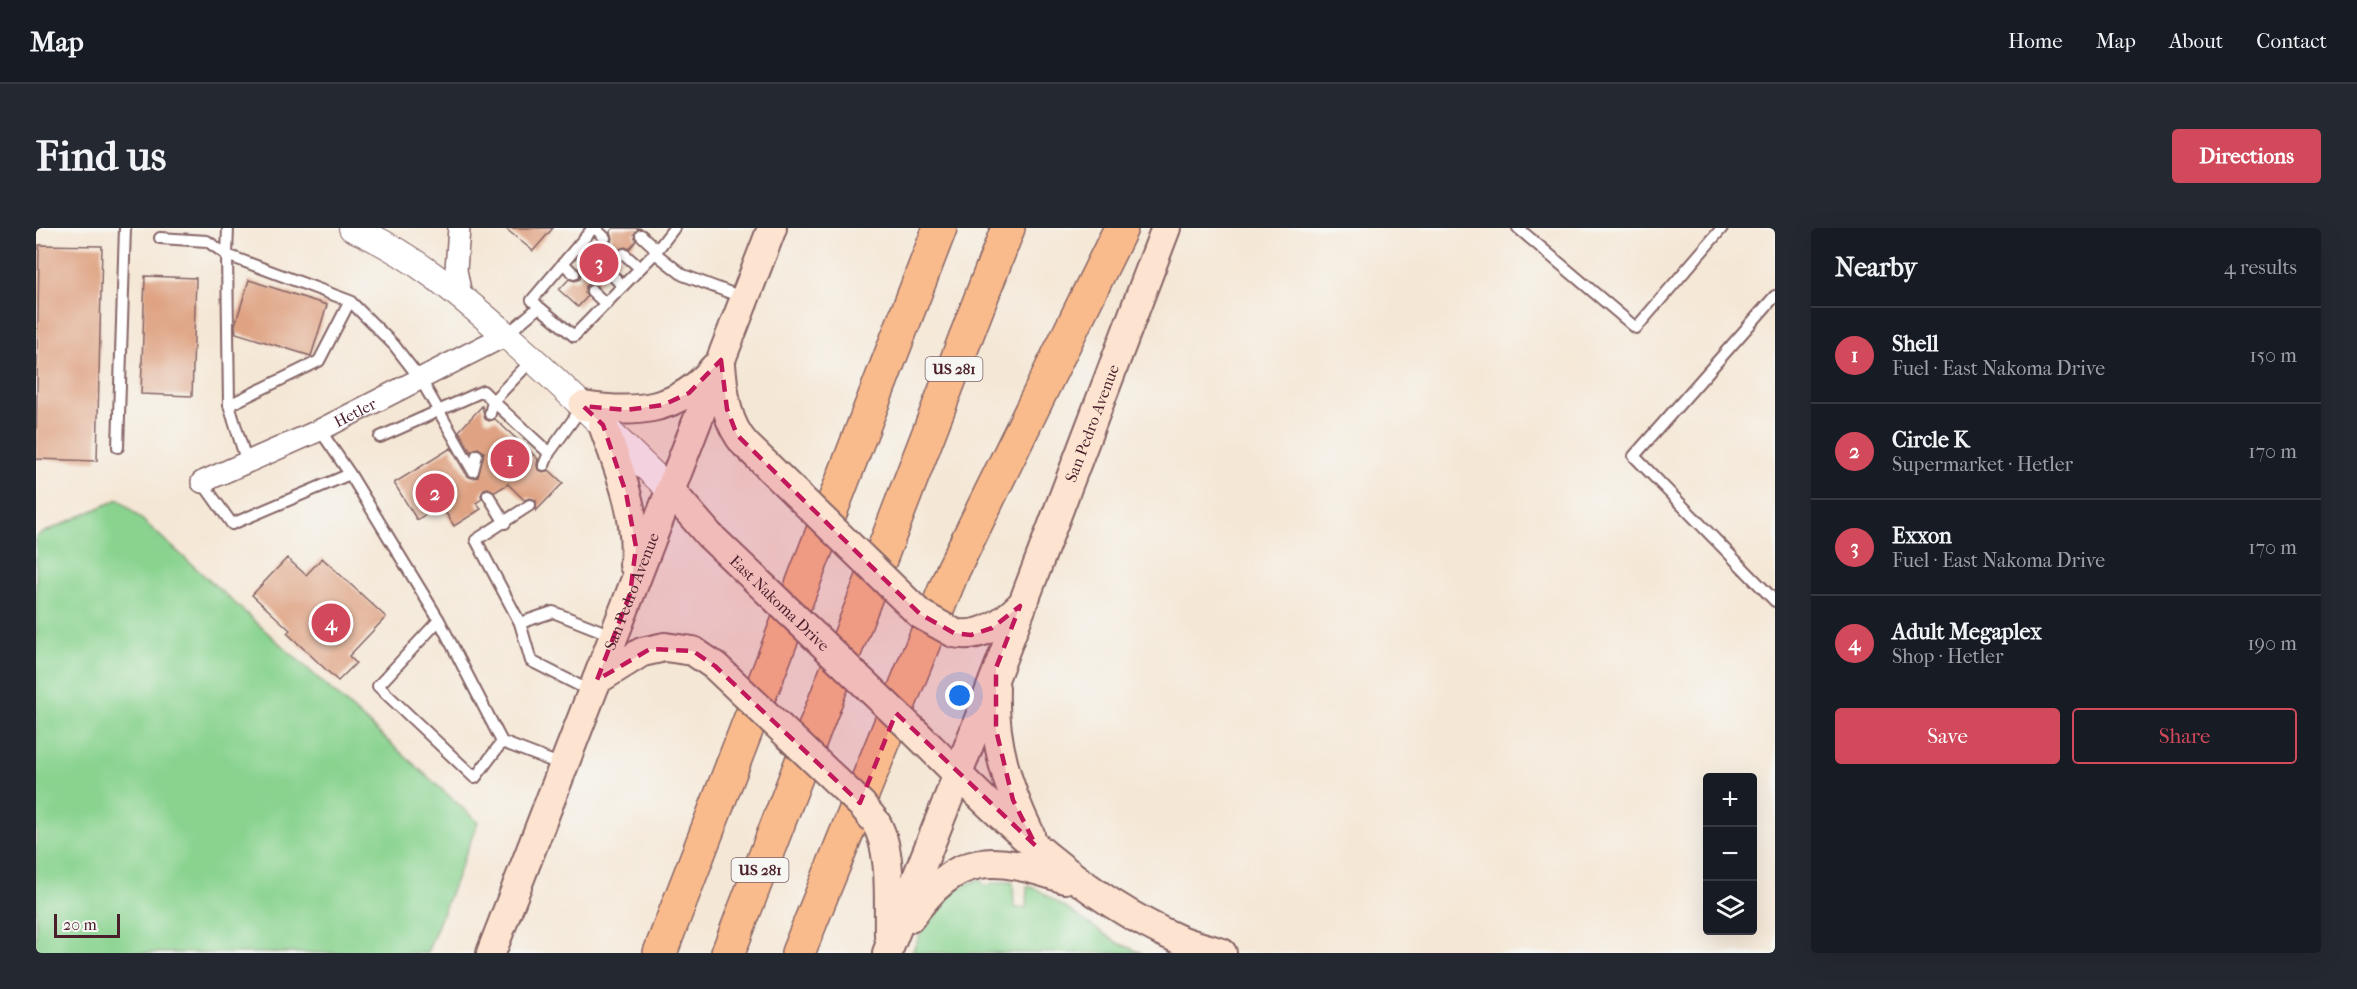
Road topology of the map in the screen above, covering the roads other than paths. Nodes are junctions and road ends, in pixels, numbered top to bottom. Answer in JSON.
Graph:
{"nodes":[{"id":1,"x":125,"y":228,"type":"edge"},
{"id":2,"x":228,"y":228,"type":"edge"},
{"id":3,"x":359,"y":228,"type":"edge"},
{"id":4,"x":459,"y":228,"type":"edge"},
{"id":5,"x":594,"y":228,"type":"edge"},
{"id":6,"x":772,"y":228,"type":"edge"},
{"id":7,"x":940,"y":228,"type":"edge"},
{"id":8,"x":1008,"y":228,"type":"edge"},
{"id":9,"x":1121,"y":228,"type":"edge"},
{"id":10,"x":1166,"y":228,"type":"edge"},
{"id":11,"x":1518,"y":228,"type":"edge"},
{"id":12,"x":1722,"y":228,"type":"edge"},
{"id":13,"x":671,"y":229,"type":"edge"},
{"id":14,"x":641,"y":235,"type":"dead end"},
{"id":15,"x":160,"y":238,"type":"dead end"},
{"id":16,"x":605,"y":238,"type":"dead end"},
{"id":17,"x":579,"y":244,"type":"junction"},
{"id":18,"x":656,"y":251,"type":"junction"},
{"id":19,"x":624,"y":254,"type":"dead end"},
{"id":20,"x":227,"y":255,"type":"junction"},
{"id":21,"x":590,"y":255,"type":"dead end"},
{"id":22,"x":563,"y":263,"type":"junction"},
{"id":23,"x":640,"y":268,"type":"junction"},
{"id":24,"x":609,"y":272,"type":"dead end"},
{"id":25,"x":574,"y":274,"type":"dead end"},
{"id":26,"x":623,"y":286,"type":"junction"},
{"id":27,"x":592,"y":291,"type":"dead end"},
{"id":28,"x":461,"y":295,"type":"junction"},
{"id":29,"x":1775,"y":296,"type":"edge"},
{"id":30,"x":745,"y":298,"type":"junction"},
{"id":31,"x":350,"y":301,"type":"junction"},
{"id":32,"x":606,"y":304,"type":"junction"},
{"id":33,"x":539,"y":307,"type":"junction"},
{"id":34,"x":506,"y":335,"type":"junction"},
{"id":35,"x":533,"y":359,"type":"junction"},
{"id":36,"x":721,"y":360,"type":"junction"},
{"id":37,"x":421,"y":380,"type":"junction"},
{"id":38,"x":494,"y":401,"type":"junction"},
{"id":39,"x":229,"y":405,"type":"junction"},
{"id":40,"x":438,"y":411,"type":"junction"},
{"id":41,"x":490,"y":414,"type":"dead end"},
{"id":42,"x":593,"y":415,"type":"junction"},
{"id":43,"x":320,"y":430,"type":"junction"},
{"id":44,"x":380,"y":437,"type":"dead end"},
{"id":45,"x":118,"y":447,"type":"dead end"},
{"id":46,"x":549,"y":453,"type":"junction"},
{"id":47,"x":477,"y":455,"type":"dead end"},
{"id":48,"x":247,"y":463,"type":"junction"},
{"id":49,"x":544,"y":465,"type":"dead end"},
{"id":50,"x":350,"y":474,"type":"junction"},
{"id":51,"x":202,"y":482,"type":"joint"},
{"id":52,"x":670,"y":490,"type":"junction"},
{"id":53,"x":488,"y":495,"type":"dead end"},
{"id":54,"x":530,"y":505,"type":"dead end"},
{"id":55,"x":505,"y":523,"type":"junction"},
{"id":56,"x":630,"y":594,"type":"junction"},
{"id":57,"x":1775,"y":602,"type":"edge"},
{"id":58,"x":1020,"y":606,"type":"junction"},
{"id":59,"x":439,"y":620,"type":"junction"},
{"id":60,"x":520,"y":623,"type":"junction"},
{"id":61,"x":615,"y":636,"type":"junction"},
{"id":62,"x":996,"y":668,"type":"junction"},
{"id":63,"x":594,"y":686,"type":"junction"},
{"id":64,"x":502,"y":742,"type":"junction"},
{"id":65,"x":564,"y":765,"type":"junction"},
{"id":66,"x":958,"y":774,"type":"junction"},
{"id":67,"x":1036,"y":846,"type":"junction"},
{"id":68,"x":1084,"y":886,"type":"junction"},
{"id":69,"x":888,"y":950,"type":"edge"},
{"id":70,"x":491,"y":953,"type":"edge"},
{"id":71,"x":660,"y":953,"type":"edge"},
{"id":72,"x":728,"y":953,"type":"edge"},
{"id":73,"x":798,"y":953,"type":"edge"},
{"id":74,"x":1222,"y":953,"type":"edge"}],
"edges":[{"from":1,"to":45,"type":"lane"},
{"from":2,"to":20,"type":"lane"},
{"from":3,"to":28,"type":"street","name":"East Nakoma Drive"},
{"from":4,"to":28,"type":"street"},
{"from":5,"to":16,"type":"lane"},
{"from":5,"to":17,"type":"lane"},
{"from":6,"to":30,"type":"main road","name":"San Pedro Avenue"},
{"from":7,"to":71,"type":"highway"},
{"from":8,"to":72,"type":"highway","number":"US 281"},
{"from":9,"to":73,"type":"highway"},
{"from":10,"to":58,"type":"main road","name":"San Pedro Avenue"},
{"from":11,"to":12,"type":"lane"},
{"from":13,"to":18,"type":"lane"},
{"from":14,"to":18,"type":"lane"},
{"from":15,"to":20,"type":"lane"},
{"from":17,"to":21,"type":"lane"},
{"from":17,"to":22,"type":"lane"},
{"from":18,"to":23,"type":"lane"},
{"from":18,"to":30,"type":"lane"},
{"from":19,"to":23,"type":"lane"},
{"from":20,"to":31,"type":"lane"},
{"from":20,"to":39,"type":"lane"},
{"from":22,"to":25,"type":"lane"},
{"from":22,"to":33,"type":"lane"},
{"from":23,"to":26,"type":"lane"},
{"from":24,"to":26,"type":"lane"},
{"from":26,"to":32,"type":"lane"},
{"from":27,"to":32,"type":"lane"},
{"from":28,"to":34,"type":"street","name":"East Nakoma Drive"},
{"from":29,"to":57,"type":"lane"},
{"from":30,"to":36,"type":"main road","name":"San Pedro Avenue"},
{"from":31,"to":37,"type":"lane"},
{"from":31,"to":39,"type":"lane"},
{"from":32,"to":33,"type":"lane"},
{"from":33,"to":34,"type":"lane"},
{"from":34,"to":35,"type":"street","name":"East Nakoma Drive"},
{"from":34,"to":37,"type":"street","name":"Hetler"},
{"from":35,"to":38,"type":"lane"},
{"from":35,"to":42,"type":"street","name":"East Nakoma Drive"},
{"from":36,"to":42,"type":"main road"},
{"from":36,"to":52,"type":"main road","name":"San Pedro Avenue"},
{"from":36,"to":58,"type":"main road","bridge":true},
{"from":37,"to":40,"type":"lane"},
{"from":37,"to":43,"type":"street","name":"Hetler"},
{"from":38,"to":40,"type":"lane"},
{"from":38,"to":41,"type":"lane"},
{"from":38,"to":46,"type":"lane"},
{"from":39,"to":48,"type":"lane"},
{"from":40,"to":44,"type":"lane"},
{"from":40,"to":47,"type":"lane"},
{"from":42,"to":46,"type":"lane"},
{"from":42,"to":52,"type":"street","name":"East Nakoma Drive"},
{"from":42,"to":56,"type":"main road"},
{"from":43,"to":48,"type":"street","name":"Hetler"},
{"from":43,"to":50,"type":"lane"},
{"from":46,"to":49,"type":"lane"},
{"from":48,"to":51,"type":"street","name":"Hetler"},
{"from":50,"to":51,"type":"lane"},
{"from":50,"to":59,"type":"lane"},
{"from":52,"to":56,"type":"main road","name":"San Pedro Avenue"},
{"from":52,"to":66,"type":"main road","name":"East Nakoma Drive","bridge":true},
{"from":53,"to":55,"type":"lane"},
{"from":54,"to":55,"type":"lane"},
{"from":55,"to":60,"type":"lane"},
{"from":56,"to":61,"type":"main road","name":"San Pedro Avenue"},
{"from":58,"to":62,"type":"main road","name":"San Pedro Avenue"},
{"from":59,"to":64,"type":"lane"},
{"from":59,"to":64,"type":"lane"},
{"from":60,"to":61,"type":"lane"},
{"from":60,"to":63,"type":"lane"},
{"from":61,"to":63,"type":"main road","name":"San Pedro Avenue"},
{"from":62,"to":66,"type":"main road","name":"San Pedro Avenue"},
{"from":62,"to":67,"type":"main road"},
{"from":63,"to":65,"type":"main road","name":"San Pedro Avenue"},
{"from":63,"to":69,"type":"main road","bridge":true},
{"from":64,"to":65,"type":"lane"},
{"from":65,"to":70,"type":"main road","name":"San Pedro Avenue"},
{"from":66,"to":67,"type":"main road","name":"East Nakoma Drive"},
{"from":66,"to":69,"type":"main road","name":"San Pedro Avenue"},
{"from":67,"to":68,"type":"main road","name":"East Nakoma Drive"},
{"from":68,"to":69,"type":"main road"},
{"from":68,"to":74,"type":"main road","name":"East Nakoma Drive"}]}
